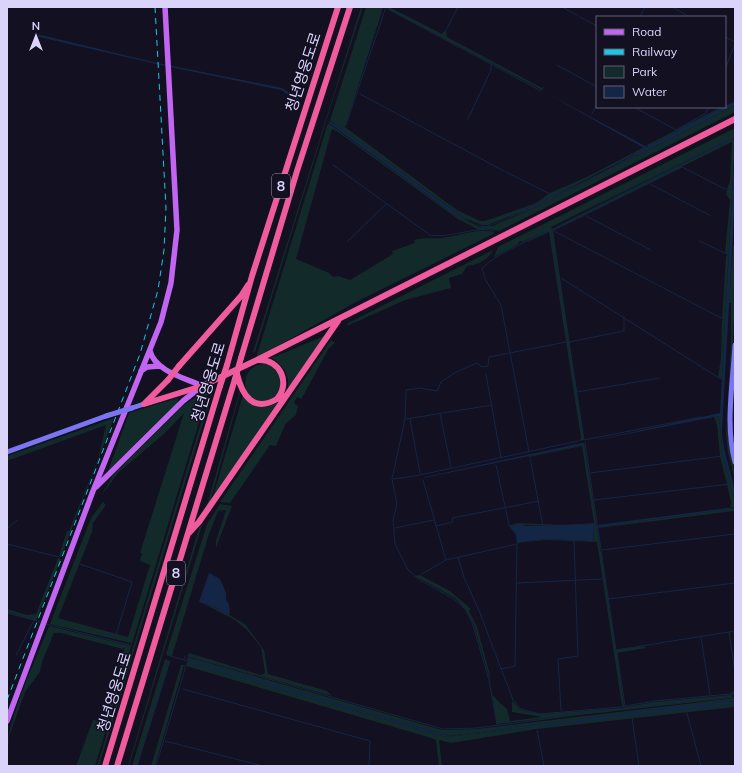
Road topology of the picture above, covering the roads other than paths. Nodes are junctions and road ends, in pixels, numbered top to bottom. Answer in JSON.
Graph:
{"nodes":[{"id":1,"x":165,"y":7,"type":"edge"},
{"id":2,"x":338,"y":7,"type":"edge"},
{"id":3,"x":350,"y":7,"type":"edge"},
{"id":4,"x":735,"y":119,"type":"edge"},
{"id":5,"x":252,"y":276,"type":"junction"},
{"id":6,"x":338,"y":320,"type":"junction"},
{"id":7,"x":735,"y":345,"type":"edge"},
{"id":8,"x":150,"y":351,"type":"junction"},
{"id":9,"x":257,"y":360,"type":"junction"},
{"id":10,"x":160,"y":366,"type":"junction"},
{"id":11,"x":141,"y":371,"type":"junction"},
{"id":12,"x":237,"y":376,"type":"junction"},
{"id":13,"x":202,"y":386,"type":"junction"},
{"id":14,"x":144,"y":404,"type":"junction"},
{"id":15,"x":7,"y":452,"type":"edge"},
{"id":16,"x":735,"y":462,"type":"edge"},
{"id":17,"x":93,"y":491,"type":"junction"},
{"id":18,"x":187,"y":535,"type":"junction"},
{"id":19,"x":7,"y":721,"type":"edge"},
{"id":20,"x":105,"y":766,"type":"edge"},
{"id":21,"x":118,"y":766,"type":"edge"}],
"edges":[{"from":1,"to":8,"type":"main road"},
{"from":2,"to":5,"type":"highway","name":"청년영웅도로","number":"8"},
{"from":3,"to":12,"type":"highway","name":"청년영웅도로","number":"8","bridge":true},
{"from":4,"to":6,"type":"highway"},
{"from":5,"to":14,"type":"highway","bridge":true},
{"from":5,"to":20,"type":"highway","name":"청년영웅도로","number":"8","bridge":true},
{"from":6,"to":9,"type":"highway"},
{"from":6,"to":18,"type":"highway"},
{"from":7,"to":16,"type":"main road"},
{"from":8,"to":10,"type":"main road"},
{"from":8,"to":11,"type":"main road"},
{"from":9,"to":12,"type":"highway"},
{"from":9,"to":13,"type":"highway"},
{"from":10,"to":11,"type":"main road"},
{"from":10,"to":13,"type":"main road"},
{"from":11,"to":17,"type":"main road"},
{"from":12,"to":18,"type":"highway","name":"청년영웅도로","number":"8"},
{"from":13,"to":14,"type":"highway"},
{"from":13,"to":17,"type":"main road"},
{"from":14,"to":15,"type":"main road","bridge":true},
{"from":17,"to":19,"type":"main road"},
{"from":18,"to":21,"type":"highway","name":"청년영웅도로","number":"8"}]}
